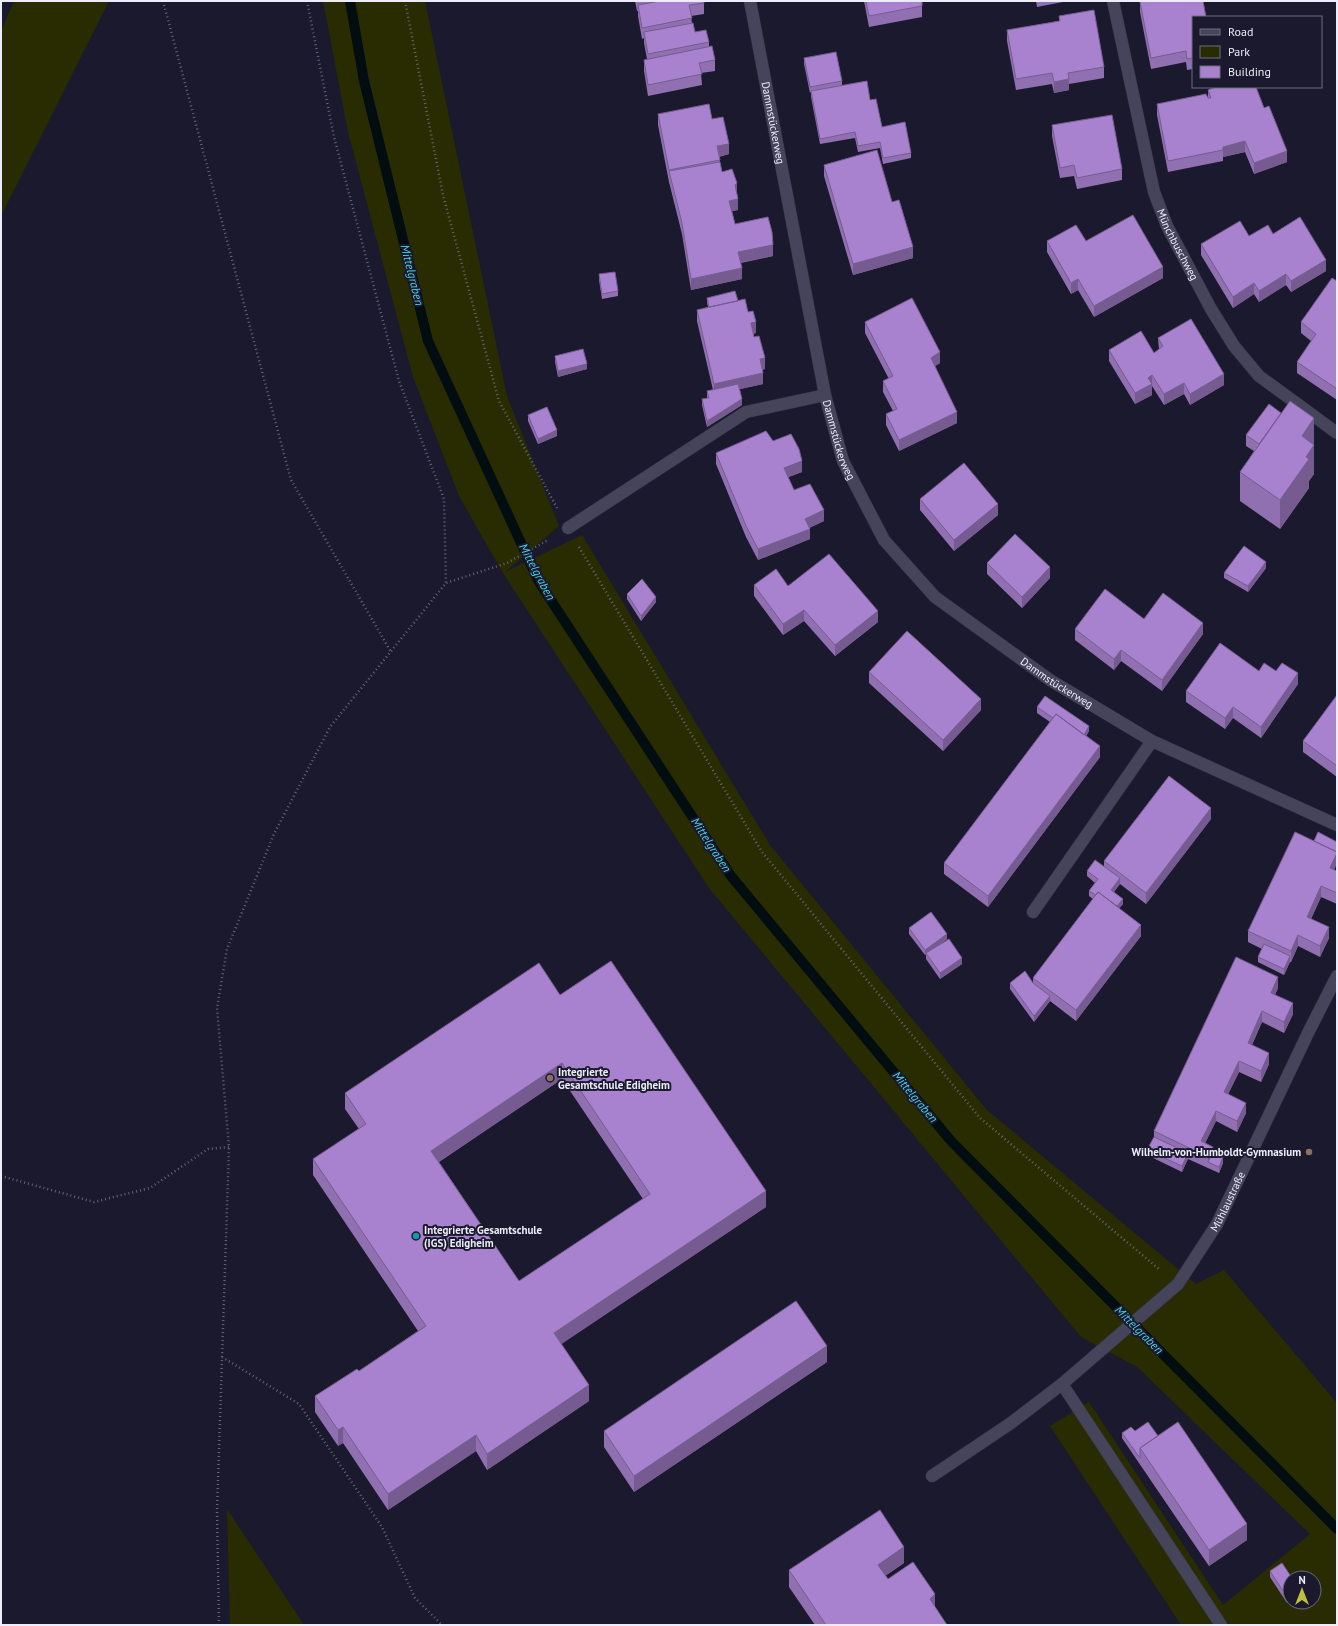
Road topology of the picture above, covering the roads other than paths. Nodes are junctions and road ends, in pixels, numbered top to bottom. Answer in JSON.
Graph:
{"nodes":[{"id":1,"x":750,"y":1,"type":"edge"},
{"id":2,"x":1113,"y":1,"type":"edge"},
{"id":3,"x":825,"y":395,"type":"junction"},
{"id":4,"x":1337,"y":434,"type":"edge"},
{"id":5,"x":568,"y":528,"type":"road end"},
{"id":6,"x":1152,"y":741,"type":"junction"},
{"id":7,"x":1337,"y":825,"type":"edge"},
{"id":8,"x":1034,"y":912,"type":"dead end"},
{"id":9,"x":1337,"y":976,"type":"edge"},
{"id":10,"x":1062,"y":1384,"type":"junction"},
{"id":11,"x":932,"y":1476,"type":"dead end"},
{"id":12,"x":1221,"y":1625,"type":"edge"}],
"edges":[{"from":1,"to":3,"type":"street","name":"Dammstückerweg"},
{"from":2,"to":4,"type":"street","name":"Münchbuschweg"},
{"from":3,"to":5,"type":"street"},
{"from":3,"to":6,"type":"street","name":"Dammstückerweg"},
{"from":6,"to":7,"type":"street","name":"Dammstückerweg"},
{"from":6,"to":8,"type":"street"},
{"from":9,"to":10,"type":"street","name":"Mühlaustraße"},
{"from":10,"to":11,"type":"street","name":"Mühlaustraße"},
{"from":10,"to":12,"type":"street"}]}
